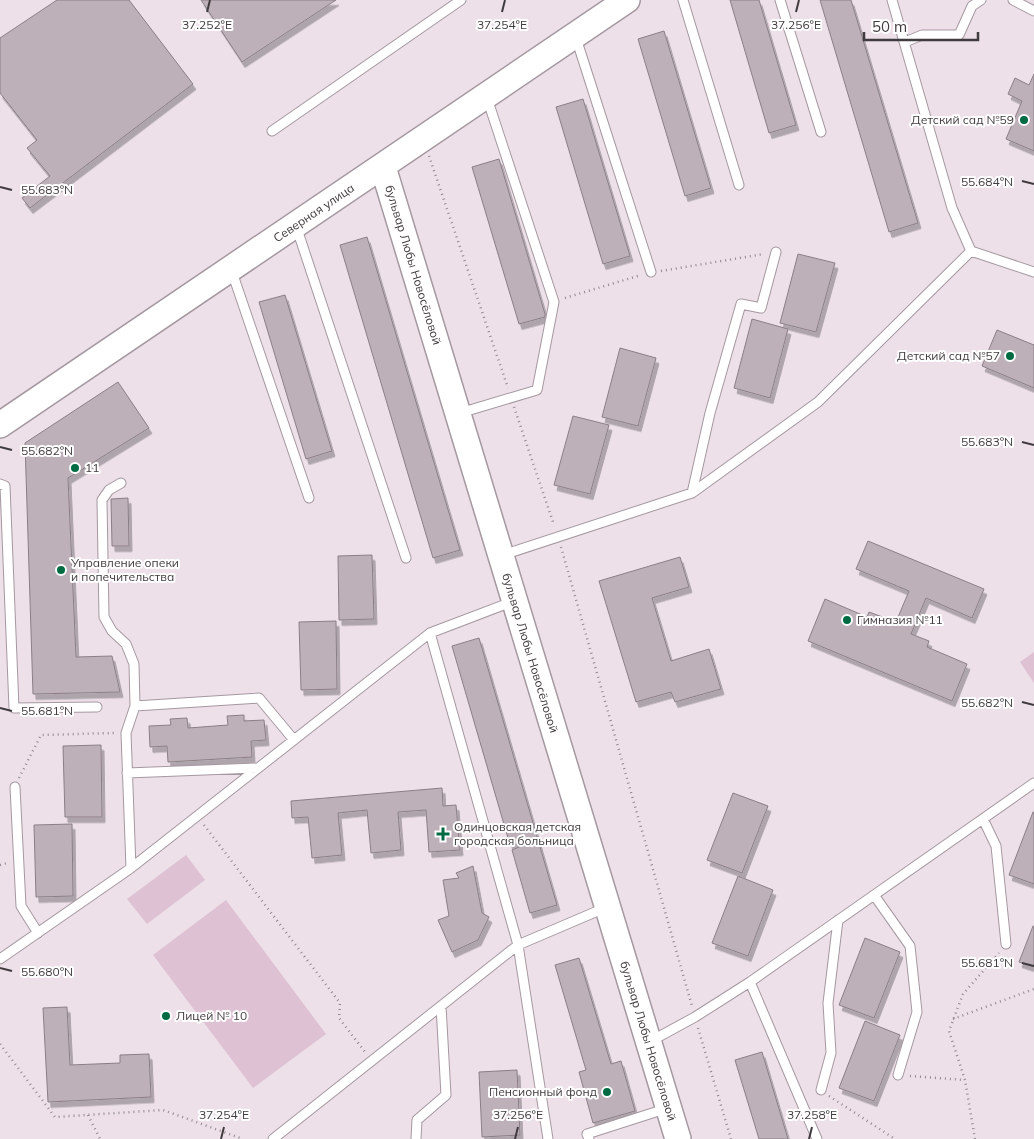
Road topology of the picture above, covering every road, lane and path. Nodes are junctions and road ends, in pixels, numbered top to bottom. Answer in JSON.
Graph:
{"nodes":[{"id":1,"x":461,"y":0,"type":"edge"},
{"id":2,"x":627,"y":0,"type":"edge"},
{"id":3,"x":683,"y":0,"type":"edge"},
{"id":4,"x":780,"y":0,"type":"edge"},
{"id":5,"x":892,"y":0,"type":"edge"},
{"id":6,"x":980,"y":0,"type":"edge"},
{"id":7,"x":1013,"y":0,"type":"edge"},
{"id":8,"x":1034,"y":11,"type":"edge"},
{"id":9,"x":576,"y":35,"type":"junction"},
{"id":10,"x":905,"y":42,"type":"junction"},
{"id":11,"x":486,"y":96,"type":"junction"},
{"id":12,"x":272,"y":131,"type":"dead end"},
{"id":13,"x":821,"y":132,"type":"dead end"},
{"id":14,"x":423,"y":138,"type":"junction"},
{"id":15,"x":383,"y":167,"type":"junction"},
{"id":16,"x":739,"y":184,"type":"dead end"},
{"id":17,"x":295,"y":225,"type":"junction"},
{"id":18,"x":971,"y":251,"type":"junction"},
{"id":19,"x":776,"y":252,"type":"dead end"},
{"id":20,"x":231,"y":269,"type":"junction"},
{"id":21,"x":651,"y":272,"type":"dead end"},
{"id":22,"x":1034,"y":272,"type":"edge"},
{"id":23,"x":511,"y":397,"type":"junction"},
{"id":24,"x":458,"y":413,"type":"junction"},
{"id":25,"x":0,"y":425,"type":"edge"},
{"id":26,"x":121,"y":482,"type":"dead end"},
{"id":27,"x":0,"y":484,"type":"edge"},
{"id":28,"x":692,"y":493,"type":"junction"},
{"id":29,"x":309,"y":498,"type":"dead end"},
{"id":30,"x":558,"y":536,"type":"junction"},
{"id":31,"x":501,"y":555,"type":"junction"},
{"id":32,"x":406,"y":558,"type":"dead end"},
{"id":33,"x":514,"y":601,"type":"junction"},
{"id":34,"x":430,"y":634,"type":"junction"},
{"id":35,"x":135,"y":706,"type":"junction"},
{"id":36,"x":97,"y":707,"type":"dead end"},
{"id":37,"x":126,"y":732,"type":"junction"},
{"id":38,"x":294,"y":740,"type":"junction"},
{"id":39,"x":258,"y":768,"type":"junction"},
{"id":40,"x":127,"y":773,"type":"junction"},
{"id":41,"x":1034,"y":783,"type":"edge"},
{"id":42,"x":15,"y":787,"type":"joint"},
{"id":43,"x":197,"y":816,"type":"junction"},
{"id":44,"x":983,"y":818,"type":"junction"},
{"id":45,"x":131,"y":868,"type":"junction"},
{"id":46,"x":874,"y":895,"type":"junction"},
{"id":47,"x":607,"y":907,"type":"junction"},
{"id":48,"x":838,"y":920,"type":"junction"},
{"id":49,"x":38,"y":933,"type":"junction"},
{"id":50,"x":1006,"y":944,"type":"joint"},
{"id":51,"x":518,"y":945,"type":"junction"},
{"id":52,"x":0,"y":959,"type":"edge"},
{"id":53,"x":750,"y":982,"type":"junction"},
{"id":54,"x":1034,"y":989,"type":"edge"},
{"id":55,"x":441,"y":1006,"type":"junction"},
{"id":56,"x":695,"y":1017,"type":"junction"},
{"id":57,"x":953,"y":1019,"type":"junction"},
{"id":58,"x":648,"y":1042,"type":"junction"},
{"id":59,"x":0,"y":1044,"type":"edge"},
{"id":60,"x":372,"y":1061,"type":"junction"},
{"id":61,"x":898,"y":1075,"type":"joint"},
{"id":62,"x":965,"y":1080,"type":"junction"},
{"id":63,"x":821,"y":1090,"type":"joint"},
{"id":64,"x":668,"y":1108,"type":"junction"},
{"id":65,"x":88,"y":1115,"type":"junction"},
{"id":66,"x":100,"y":1139,"type":"edge"},
{"id":67,"x":244,"y":1139,"type":"edge"},
{"id":68,"x":273,"y":1139,"type":"edge"},
{"id":69,"x":416,"y":1139,"type":"edge"},
{"id":70,"x":548,"y":1139,"type":"edge"},
{"id":71,"x":589,"y":1139,"type":"edge"},
{"id":72,"x":678,"y":1139,"type":"edge"},
{"id":73,"x":731,"y":1139,"type":"edge"},
{"id":74,"x":817,"y":1139,"type":"edge"},
{"id":75,"x":891,"y":1139,"type":"edge"},
{"id":76,"x":975,"y":1139,"type":"edge"}],
"edges":[{"from":1,"to":12,"type":"lane"},
{"from":2,"to":9,"type":"street","name":"Северная улица"},
{"from":3,"to":16,"type":"lane"},
{"from":4,"to":13,"type":"lane"},
{"from":5,"to":10,"type":"lane"},
{"from":6,"to":10,"type":"lane"},
{"from":7,"to":8,"type":"lane"},
{"from":9,"to":11,"type":"street","name":"Северная улица"},
{"from":9,"to":21,"type":"lane"},
{"from":10,"to":18,"type":"lane"},
{"from":11,"to":14,"type":"street","name":"Северная улица"},
{"from":11,"to":23,"type":"lane"},
{"from":14,"to":15,"type":"street","name":"Северная улица"},
{"from":14,"to":23,"type":"path"},
{"from":15,"to":17,"type":"street","name":"Северная улица"},
{"from":15,"to":24,"type":"street","name":"бульвар Любы Новосёловой"},
{"from":17,"to":20,"type":"street","name":"Северная улица"},
{"from":17,"to":32,"type":"lane"},
{"from":18,"to":22,"type":"lane"},
{"from":18,"to":28,"type":"lane"},
{"from":19,"to":28,"type":"lane"},
{"from":20,"to":25,"type":"street","name":"Северная улица"},
{"from":20,"to":29,"type":"lane"},
{"from":23,"to":24,"type":"lane"},
{"from":23,"to":30,"type":"path"},
{"from":24,"to":31,"type":"street","name":"бульвар Любы Новосёловой"},
{"from":26,"to":35,"type":"lane"},
{"from":27,"to":36,"type":"lane"},
{"from":28,"to":30,"type":"lane"},
{"from":30,"to":31,"type":"lane"},
{"from":30,"to":56,"type":"path"},
{"from":31,"to":33,"type":"street","name":"бульвар Любы Новосёловой"},
{"from":33,"to":34,"type":"lane"},
{"from":33,"to":47,"type":"street","name":"бульвар Любы Новосёловой"},
{"from":34,"to":38,"type":"lane"},
{"from":34,"to":51,"type":"lane"},
{"from":35,"to":37,"type":"lane"},
{"from":35,"to":38,"type":"lane"},
{"from":37,"to":40,"type":"lane"},
{"from":37,"to":42,"type":"path"},
{"from":38,"to":39,"type":"lane"},
{"from":39,"to":40,"type":"lane"},
{"from":39,"to":43,"type":"lane"},
{"from":40,"to":45,"type":"lane"},
{"from":41,"to":44,"type":"lane"},
{"from":42,"to":49,"type":"lane"},
{"from":43,"to":45,"type":"lane"},
{"from":43,"to":60,"type":"path"},
{"from":44,"to":46,"type":"lane"},
{"from":44,"to":50,"type":"lane"},
{"from":45,"to":49,"type":"lane"},
{"from":46,"to":48,"type":"lane"},
{"from":46,"to":61,"type":"lane"},
{"from":47,"to":51,"type":"lane"},
{"from":47,"to":58,"type":"street","name":"бульвар Любы Новосёловой"},
{"from":48,"to":53,"type":"lane"},
{"from":48,"to":63,"type":"lane"},
{"from":49,"to":52,"type":"lane"},
{"from":50,"to":57,"type":"path"},
{"from":51,"to":55,"type":"lane"},
{"from":51,"to":70,"type":"lane"},
{"from":53,"to":56,"type":"lane"},
{"from":53,"to":74,"type":"lane"},
{"from":54,"to":57,"type":"path"},
{"from":55,"to":60,"type":"lane"},
{"from":55,"to":69,"type":"lane"},
{"from":56,"to":58,"type":"lane"},
{"from":56,"to":73,"type":"path"},
{"from":57,"to":62,"type":"path"},
{"from":58,"to":64,"type":"street","name":"бульвар Любы Новосёловой"},
{"from":59,"to":65,"type":"path"},
{"from":60,"to":68,"type":"lane"},
{"from":61,"to":62,"type":"path"},
{"from":62,"to":76,"type":"path"},
{"from":63,"to":75,"type":"path"},
{"from":64,"to":71,"type":"lane"},
{"from":64,"to":72,"type":"street","name":"бульвар Любы Новосёловой"},
{"from":65,"to":66,"type":"path"},
{"from":65,"to":67,"type":"path"}]}
